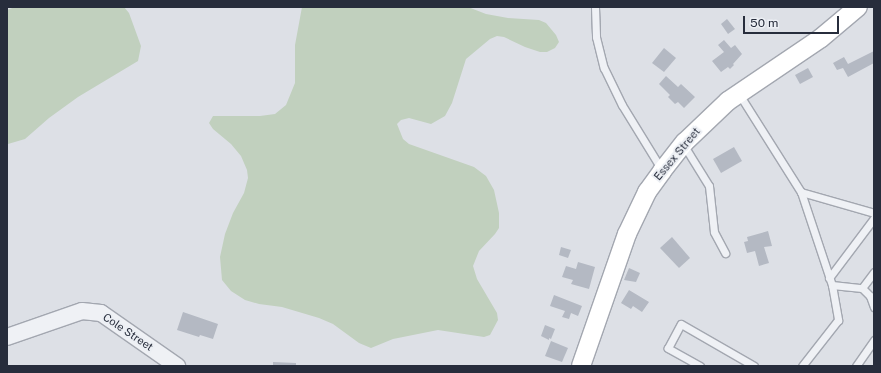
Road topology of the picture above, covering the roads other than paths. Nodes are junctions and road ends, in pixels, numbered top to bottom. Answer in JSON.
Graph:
{"nodes":[{"id":1,"x":595,"y":7,"type":"edge"},
{"id":2,"x":858,"y":7,"type":"edge"},
{"id":3,"x":739,"y":93,"type":"junction"},
{"id":4,"x":683,"y":144,"type":"junction"},
{"id":5,"x":662,"y":171,"type":"junction"},
{"id":6,"x":801,"y":192,"type":"junction"},
{"id":7,"x":874,"y":213,"type":"edge"},
{"id":8,"x":874,"y":218,"type":"edge"},
{"id":9,"x":725,"y":253,"type":"dead end"},
{"id":10,"x":874,"y":272,"type":"edge"},
{"id":11,"x":829,"y":278,"type":"junction"},
{"id":12,"x":832,"y":285,"type":"junction"},
{"id":13,"x":862,"y":288,"type":"junction"},
{"id":14,"x":874,"y":307,"type":"edge"},
{"id":15,"x":7,"y":336,"type":"edge"},
{"id":16,"x":874,"y":340,"type":"edge"},
{"id":17,"x":745,"y":364,"type":"edge"},
{"id":18,"x":177,"y":366,"type":"edge"},
{"id":19,"x":582,"y":366,"type":"edge"},
{"id":20,"x":700,"y":366,"type":"edge"},
{"id":21,"x":754,"y":366,"type":"edge"},
{"id":22,"x":802,"y":366,"type":"edge"},
{"id":23,"x":856,"y":366,"type":"edge"}],
"edges":[{"from":1,"to":5,"type":"lane"},
{"from":2,"to":3,"type":"main road","name":"Essex Street"},
{"from":3,"to":4,"type":"main road","name":"Essex Street"},
{"from":3,"to":6,"type":"lane"},
{"from":4,"to":5,"type":"main road","name":"Essex Street"},
{"from":4,"to":9,"type":"lane"},
{"from":5,"to":19,"type":"main road","name":"Essex Street"},
{"from":6,"to":7,"type":"lane"},
{"from":6,"to":11,"type":"lane"},
{"from":8,"to":11,"type":"lane"},
{"from":10,"to":13,"type":"lane"},
{"from":11,"to":12,"type":"lane"},
{"from":12,"to":13,"type":"lane"},
{"from":12,"to":22,"type":"lane"},
{"from":13,"to":14,"type":"lane"},
{"from":15,"to":18,"type":"street","name":"Cole Street"},
{"from":16,"to":23,"type":"lane"},
{"from":17,"to":20,"type":"lane"},
{"from":17,"to":21,"type":"lane"}]}
